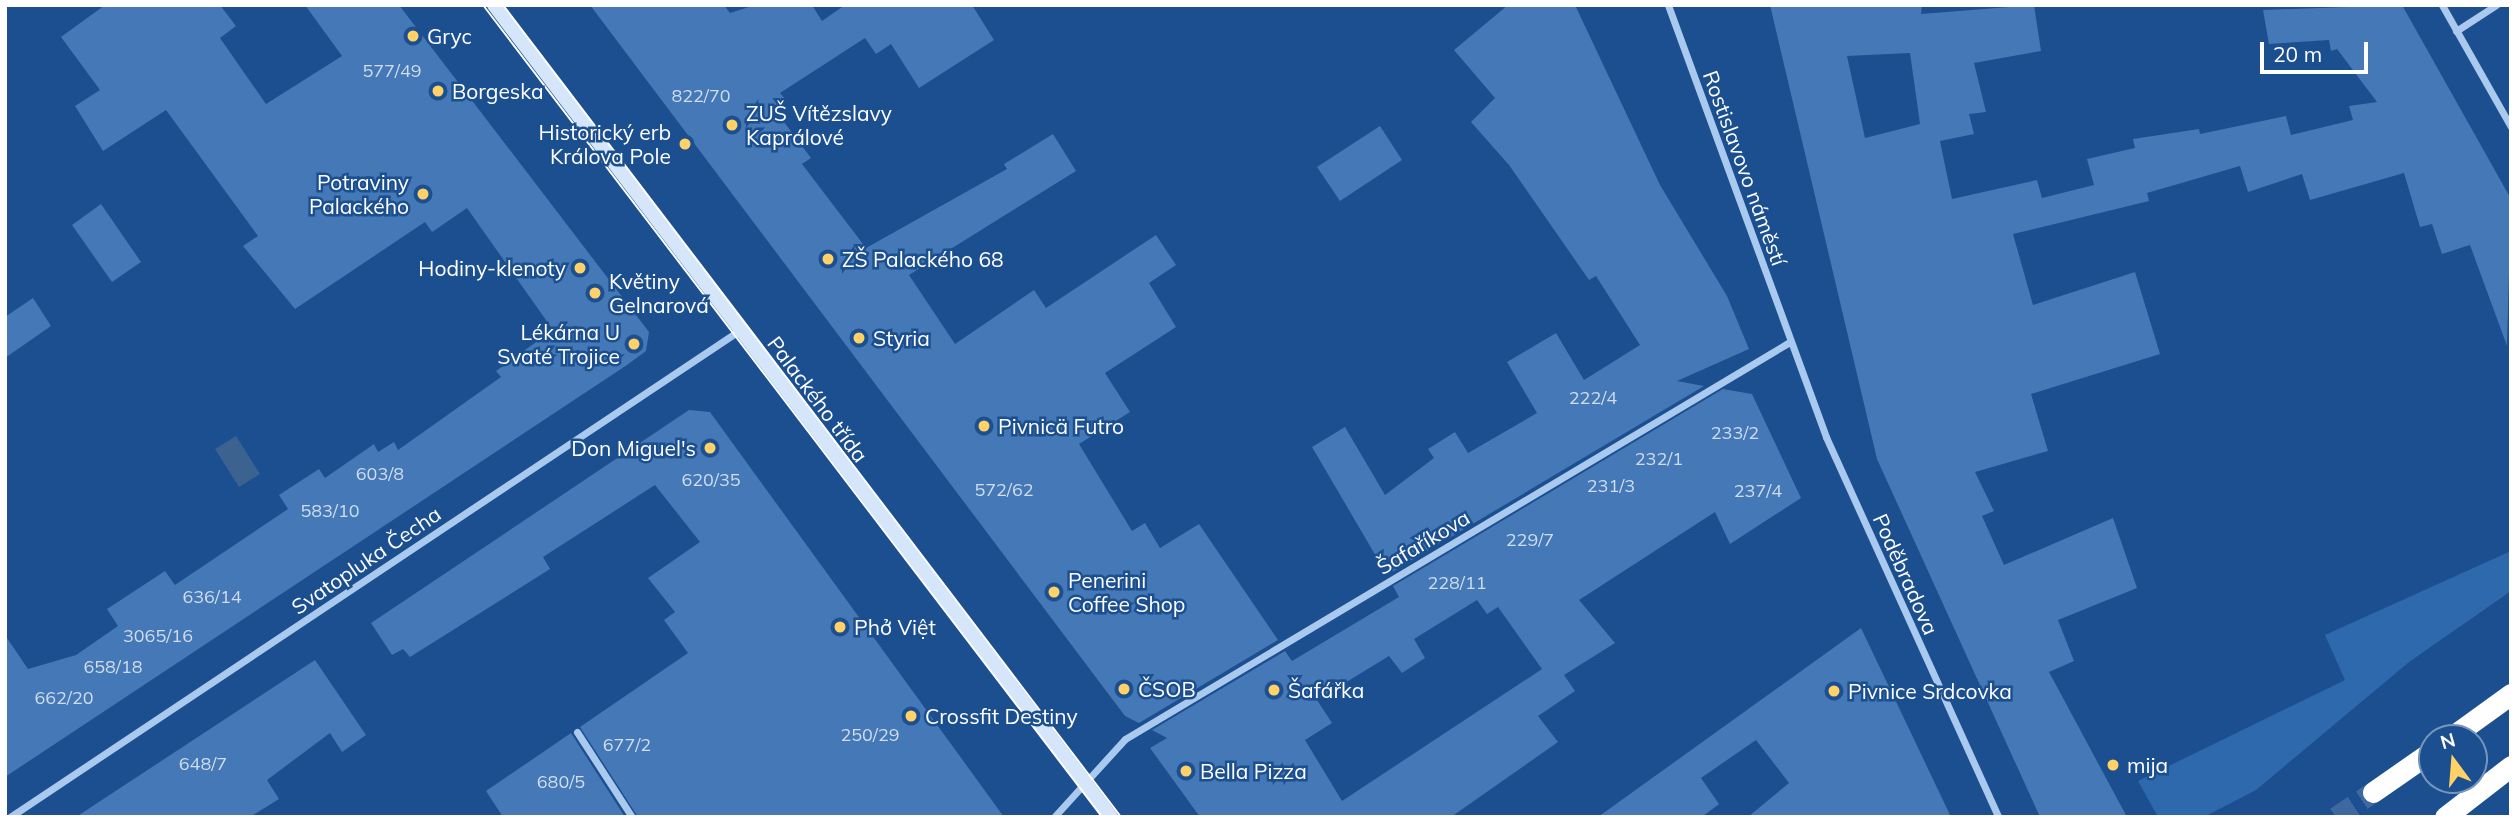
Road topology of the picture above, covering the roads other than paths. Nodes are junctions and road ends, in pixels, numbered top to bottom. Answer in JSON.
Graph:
{"nodes":[{"id":1,"x":494,"y":5,"type":"edge"},
{"id":2,"x":1668,"y":5,"type":"edge"},
{"id":3,"x":2442,"y":5,"type":"edge"},
{"id":4,"x":2496,"y":5,"type":"edge"},
{"id":5,"x":2456,"y":31,"type":"junction"},
{"id":6,"x":2511,"y":127,"type":"edge"},
{"id":7,"x":740,"y":330,"type":"junction"},
{"id":8,"x":1788,"y":343,"type":"junction"},
{"id":9,"x":2511,"y":694,"type":"edge"},
{"id":10,"x":2469,"y":724,"type":"edge"},
{"id":11,"x":577,"y":732,"type":"dead end"},
{"id":12,"x":2418,"y":761,"type":"edge"},
{"id":13,"x":2511,"y":766,"type":"edge"},
{"id":14,"x":1086,"y":783,"type":"junction"},
{"id":15,"x":2374,"y":792,"type":"tunnel mouth"},
{"id":16,"x":10,"y":817,"type":"edge"},
{"id":17,"x":632,"y":817,"type":"edge"},
{"id":18,"x":1054,"y":817,"type":"edge"},
{"id":19,"x":1111,"y":817,"type":"edge"},
{"id":20,"x":1998,"y":817,"type":"edge"},
{"id":21,"x":2445,"y":817,"type":"edge"}],
"edges":[{"from":1,"to":7,"type":"street","name":"Palackého třída"},
{"from":2,"to":8,"type":"street","name":"Rostislavovo náměstí"},
{"from":3,"to":5,"type":"street"},
{"from":4,"to":5,"type":"street"},
{"from":5,"to":6,"type":"street"},
{"from":7,"to":14,"type":"street","name":"Palackého třída"},
{"from":7,"to":16,"type":"street","name":"Svatopluka Čecha"},
{"from":8,"to":14,"type":"street","name":"Šafaříkova"},
{"from":8,"to":20,"type":"street","name":"Poděbradova"},
{"from":9,"to":10,"type":"highway"},
{"from":11,"to":17,"type":"street"},
{"from":12,"to":15,"type":"highway"},
{"from":13,"to":21,"type":"highway"},
{"from":14,"to":18,"type":"street","name":"Šafaříkova"},
{"from":14,"to":19,"type":"street","name":"Palackého třída"}]}
